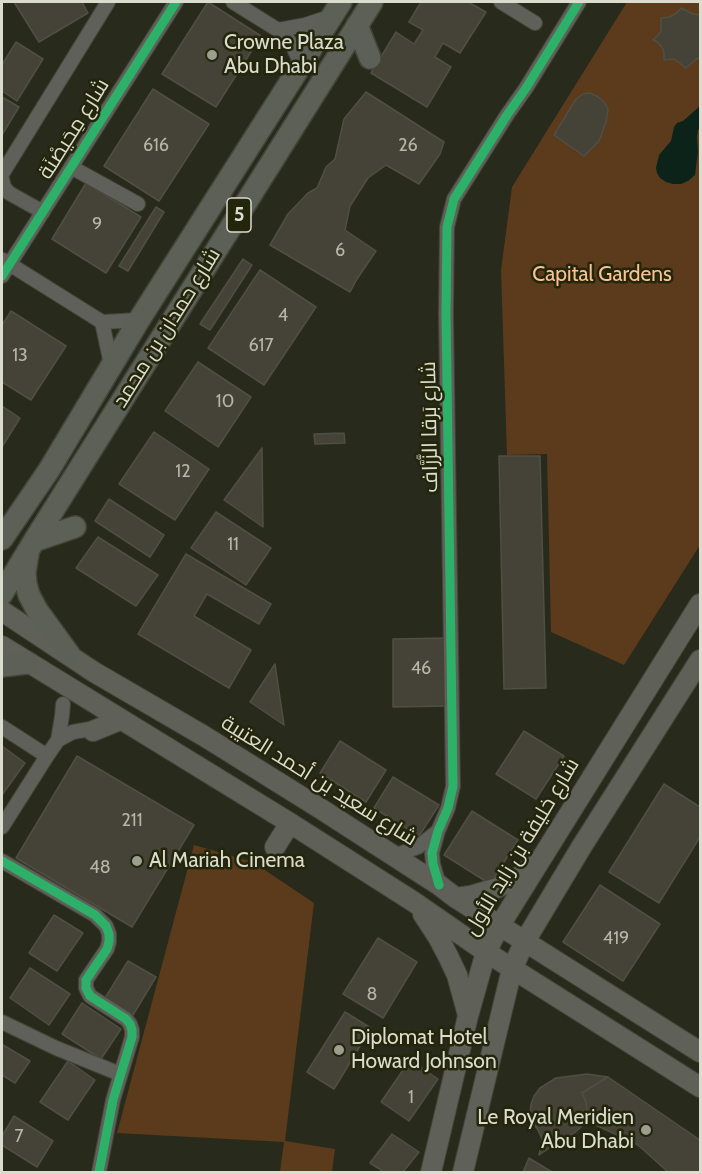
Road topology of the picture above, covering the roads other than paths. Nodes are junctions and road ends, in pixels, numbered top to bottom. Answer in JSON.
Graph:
{"nodes":[{"id":1,"x":108,"y":2,"type":"edge"},
{"id":2,"x":176,"y":2,"type":"edge"},
{"id":3,"x":233,"y":2,"type":"edge"},
{"id":4,"x":372,"y":2,"type":"edge"},
{"id":5,"x":501,"y":2,"type":"edge"},
{"id":6,"x":579,"y":2,"type":"edge"},
{"id":7,"x":336,"y":9,"type":"edge"},
{"id":8,"x":535,"y":23,"type":"dead end"},
{"id":9,"x":357,"y":25,"type":"junction"},
{"id":10,"x":278,"y":30,"type":"junction"},
{"id":11,"x":370,"y":58,"type":"dead end"},
{"id":12,"x":302,"y":63,"type":"junction"},
{"id":13,"x":71,"y":167,"type":"junction"},
{"id":14,"x":2,"y":174,"type":"edge"},
{"id":15,"x":2,"y":179,"type":"edge"},
{"id":16,"x":138,"y":204,"type":"dead end"},
{"id":17,"x":43,"y":212,"type":"junction"},
{"id":18,"x":5,"y":261,"type":"edge"},
{"id":19,"x":2,"y":276,"type":"edge"},
{"id":20,"x":138,"y":320,"type":"junction"},
{"id":21,"x":102,"y":322,"type":"junction"},
{"id":22,"x":111,"y":364,"type":"junction"},
{"id":23,"x":49,"y":470,"type":"junction"},
{"id":24,"x":2,"y":515,"type":"edge"},
{"id":25,"x":75,"y":527,"type":"dead end"},
{"id":26,"x":2,"y":539,"type":"edge"},
{"id":27,"x":32,"y":543,"type":"junction"},
{"id":28,"x":2,"y":594,"type":"edge"},
{"id":29,"x":700,"y":604,"type":"edge"},
{"id":30,"x":2,"y":611,"type":"edge"},
{"id":31,"x":2,"y":646,"type":"edge"},
{"id":32,"x":69,"y":654,"type":"junction"},
{"id":33,"x":700,"y":660,"type":"edge"},
{"id":34,"x":28,"y":663,"type":"junction"},
{"id":35,"x":2,"y":666,"type":"edge"},
{"id":36,"x":63,"y":704,"type":"dead end"},
{"id":37,"x":120,"y":720,"type":"junction"},
{"id":38,"x":2,"y":727,"type":"edge"},
{"id":39,"x":91,"y":730,"type":"joint"},
{"id":40,"x":58,"y":740,"type":"junction"},
{"id":41,"x":46,"y":756,"type":"junction"},
{"id":42,"x":290,"y":823,"type":"junction"},
{"id":43,"x":2,"y":827,"type":"edge"},
{"id":44,"x":438,"y":831,"type":"junction"},
{"id":45,"x":275,"y":847,"type":"dead end"},
{"id":46,"x":394,"y":856,"type":"junction"},
{"id":47,"x":543,"y":856,"type":"junction"},
{"id":48,"x":2,"y":861,"type":"edge"},
{"id":49,"x":439,"y":885,"type":"junction"},
{"id":50,"x":456,"y":898,"type":"junction"},
{"id":51,"x":414,"y":902,"type":"junction"},
{"id":52,"x":500,"y":925,"type":"junction"},
{"id":53,"x":525,"y":940,"type":"junction"},
{"id":54,"x":486,"y":952,"type":"junction"},
{"id":55,"x":513,"y":969,"type":"junction"},
{"id":56,"x":468,"y":1016,"type":"junction"},
{"id":57,"x":2,"y":1022,"type":"edge"},
{"id":58,"x":700,"y":1052,"type":"edge"},
{"id":59,"x":120,"y":1074,"type":"junction"},
{"id":60,"x":700,"y":1087,"type":"edge"},
{"id":61,"x":99,"y":1173,"type":"edge"},
{"id":62,"x":431,"y":1173,"type":"edge"},
{"id":63,"x":463,"y":1173,"type":"edge"}],
"edges":[{"from":1,"to":14,"type":"street"},
{"from":2,"to":13,"type":"street","name":"شارع مِحَيصْنَة"},
{"from":3,"to":10,"type":"street"},
{"from":4,"to":9,"type":"main road","name":"شارع حمدان بن محمد","number":"5"},
{"from":5,"to":8,"type":"street"},
{"from":6,"to":44,"type":"street","name":"شارع بَرقا الزَّرَّاف"},
{"from":7,"to":10,"type":"street"},
{"from":7,"to":12,"type":"main road","name":"شارع حمدان بن محمد","number":"5"},
{"from":9,"to":11,"type":"main road"},
{"from":9,"to":27,"type":"main road","name":"شارع حمدان بن محمد","number":"5"},
{"from":10,"to":12,"type":"street"},
{"from":12,"to":20,"type":"main road","name":"شارع حمدان بن محمد","number":"5"},
{"from":13,"to":16,"type":"street"},
{"from":13,"to":17,"type":"street","name":"شارع مِحَيصْنَة"},
{"from":15,"to":17,"type":"street"},
{"from":17,"to":18,"type":"street","name":"شارع مِحَيصْنَة"},
{"from":18,"to":19,"type":"street","name":"شارع مِحَيصْنَة"},
{"from":18,"to":21,"type":"street"},
{"from":20,"to":21,"type":"street"},
{"from":20,"to":22,"type":"main road","name":"شارع حمدان بن محمد","number":"5"},
{"from":21,"to":22,"type":"street"},
{"from":22,"to":23,"type":"main road","name":"شارع حمدان بن محمد","number":"5"},
{"from":23,"to":24,"type":"main road"},
{"from":23,"to":26,"type":"main road","name":"شارع حمدان بن محمد","number":"5"},
{"from":25,"to":27,"type":"main road"},
{"from":27,"to":28,"type":"main road","name":"شارع حمدان بن محمد","number":"5"},
{"from":27,"to":32,"type":"main road"},
{"from":29,"to":47,"type":"main road","name":"شارع خليفة بن زايد الأول"},
{"from":30,"to":32,"type":"main road","name":"شارع سعيد بن أحمد العتيبة"},
{"from":31,"to":34,"type":"main road"},
{"from":32,"to":46,"type":"main road","name":"شارع سعيد بن أحمد العتيبة"},
{"from":33,"to":53,"type":"main road"},
{"from":34,"to":35,"type":"main road"},
{"from":34,"to":37,"type":"main road"},
{"from":36,"to":40,"type":"street"},
{"from":37,"to":39,"type":"main road"},
{"from":37,"to":42,"type":"main road"},
{"from":38,"to":41,"type":"street"},
{"from":39,"to":40,"type":"street"},
{"from":40,"to":41,"type":"street"},
{"from":41,"to":43,"type":"street"},
{"from":42,"to":45,"type":"main road"},
{"from":42,"to":51,"type":"main road"},
{"from":44,"to":46,"type":"street"},
{"from":44,"to":49,"type":"street","name":"شارع بَرقا الزَّرَّاف"},
{"from":46,"to":49,"type":"main road","name":"شارع سعيد بن أحمد العتيبة"},
{"from":47,"to":50,"type":"main road"},
{"from":47,"to":52,"type":"main road","name":"شارع خليفة بن زايد الأول"},
{"from":48,"to":59,"type":"street"},
{"from":49,"to":50,"type":"main road","name":"شارع سعيد بن أحمد العتيبة"},
{"from":50,"to":52,"type":"main road","name":"شارع سعيد بن أحمد العتيبة"},
{"from":51,"to":54,"type":"main road"},
{"from":51,"to":56,"type":"main road"},
{"from":52,"to":53,"type":"main road","name":"شارع سعيد بن أحمد العتيبة"},
{"from":52,"to":54,"type":"main road","name":"شارع خليفة بن زايد الأول"},
{"from":53,"to":55,"type":"main road"},
{"from":53,"to":58,"type":"main road","name":"شارع سعيد بن أحمد العتيبة"},
{"from":54,"to":55,"type":"main road"},
{"from":54,"to":56,"type":"main road","name":"شارع خليفة بن زايد الأول"},
{"from":55,"to":60,"type":"main road"},
{"from":55,"to":63,"type":"main road"},
{"from":56,"to":62,"type":"main road","name":"شارع خليفة بن زايد الأول"},
{"from":57,"to":59,"type":"street"},
{"from":59,"to":61,"type":"street"}]}
